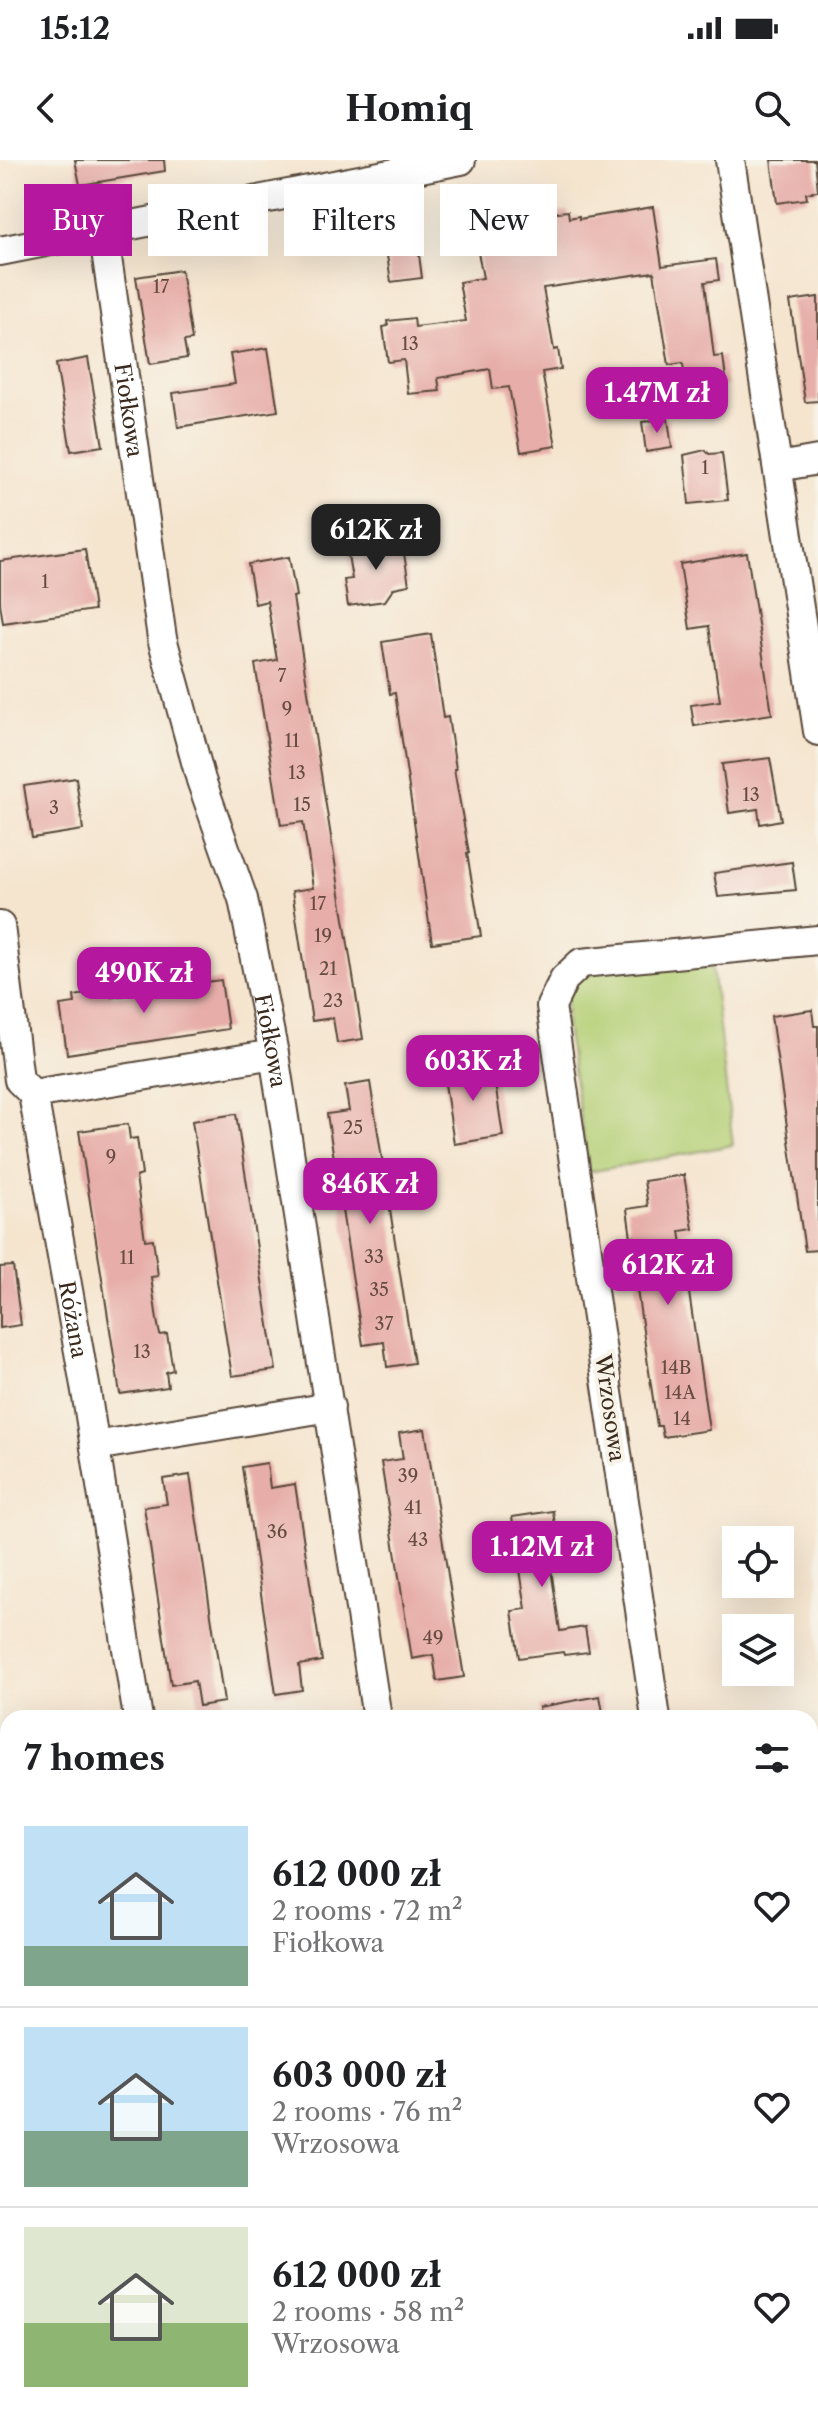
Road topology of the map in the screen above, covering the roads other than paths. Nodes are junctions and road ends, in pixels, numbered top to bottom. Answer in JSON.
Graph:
{"nodes":[{"id":1,"x":461,"y":160,"type":"edge"},
{"id":2,"x":730,"y":160,"type":"edge"},
{"id":3,"x":132,"y":224,"type":"edge"},
{"id":4,"x":24,"y":246,"type":"edge"},
{"id":5,"x":0,"y":251,"type":"edge"},
{"id":6,"x":107,"y":256,"type":"edge"},
{"id":7,"x":818,"y":460,"type":"edge"},
{"id":8,"x":778,"y":467,"type":"junction"},
{"id":9,"x":818,"y":731,"type":"edge"},
{"id":10,"x":0,"y":926,"type":"edge"},
{"id":11,"x":818,"y":940,"type":"edge"},
{"id":12,"x":274,"y":1054,"type":"junction"},
{"id":13,"x":17,"y":1086,"type":"edge"},
{"id":14,"x":330,"y":1407,"type":"junction"},
{"id":15,"x":95,"y":1446,"type":"junction"},
{"id":16,"x":137,"y":1710,"type":"edge"},
{"id":17,"x":376,"y":1710,"type":"edge"},
{"id":18,"x":655,"y":1710,"type":"edge"}],
"edges":[{"from":1,"to":3,"type":"street"},
{"from":2,"to":8,"type":"street"},
{"from":4,"to":5,"type":"street"},
{"from":6,"to":12,"type":"street","name":"Fiołkowa"},
{"from":7,"to":8,"type":"street"},
{"from":8,"to":9,"type":"street"},
{"from":10,"to":13,"type":"street","name":"Różana"},
{"from":11,"to":18,"type":"street","name":"Wrzosowa"},
{"from":12,"to":13,"type":"street"},
{"from":12,"to":14,"type":"street","name":"Fiołkowa"},
{"from":13,"to":15,"type":"street","name":"Różana"},
{"from":14,"to":15,"type":"street"},
{"from":14,"to":17,"type":"street","name":"Fiołkowa"},
{"from":15,"to":16,"type":"street","name":"Różana"}]}
